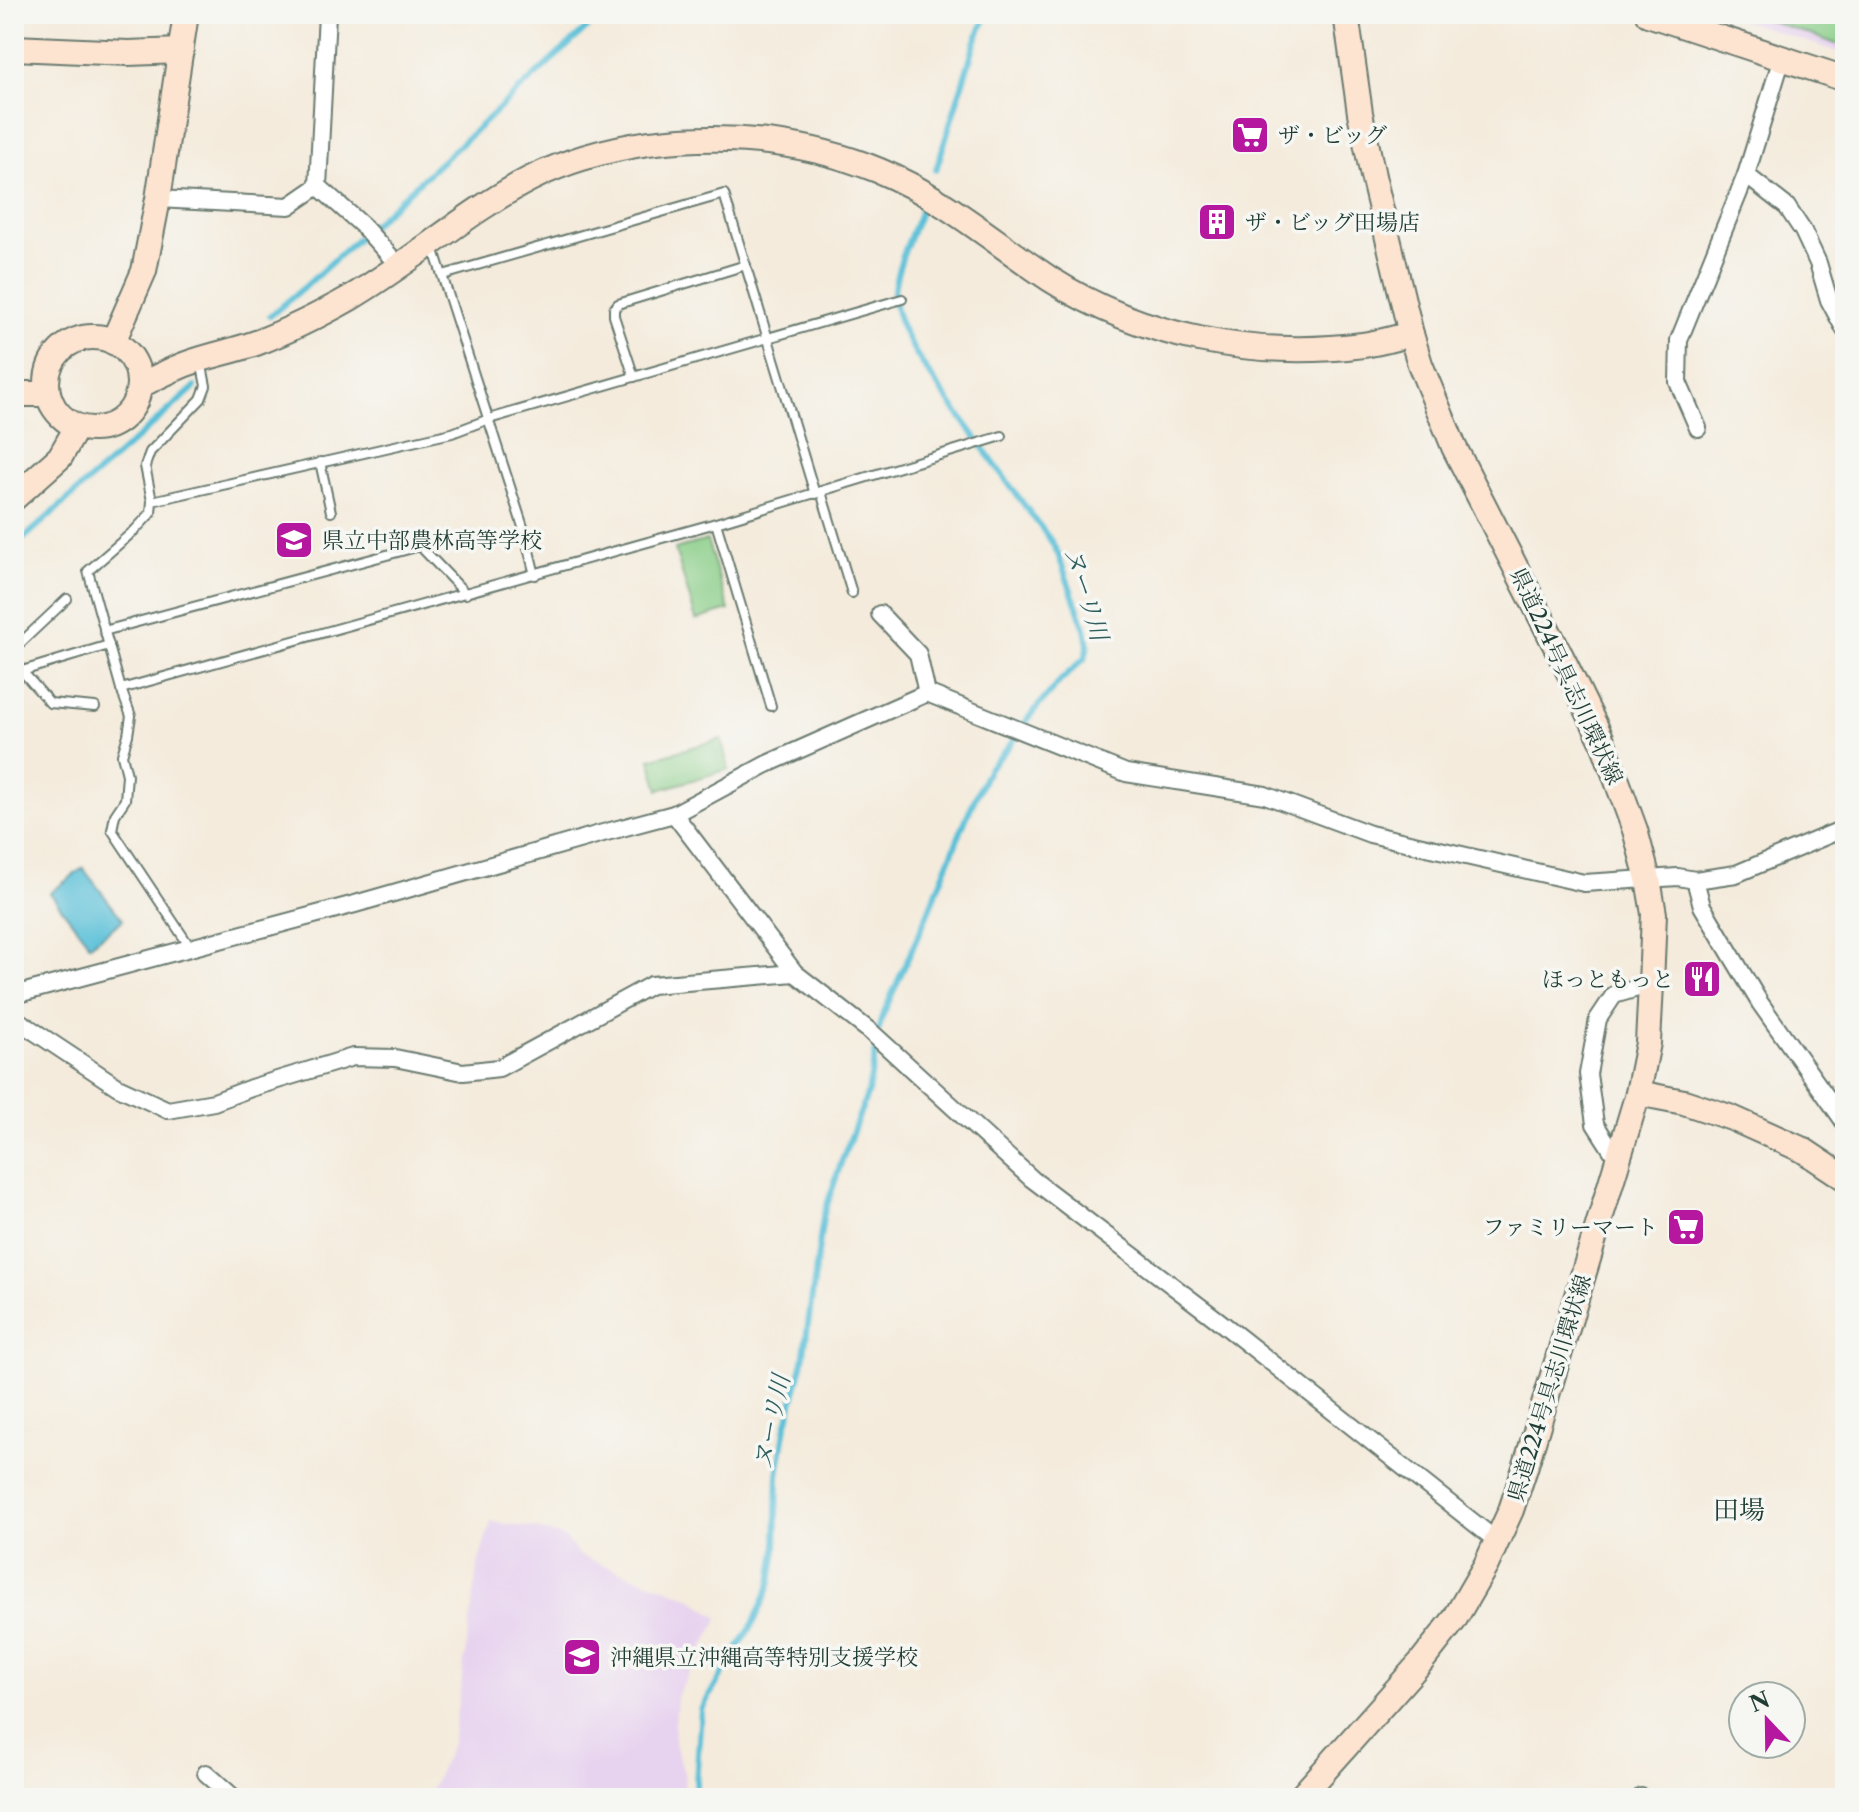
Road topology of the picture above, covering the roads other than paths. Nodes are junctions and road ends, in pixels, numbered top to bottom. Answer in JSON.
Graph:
{"nodes":[{"id":1,"x":186,"y":14,"type":"edge"},
{"id":2,"x":327,"y":14,"type":"edge"},
{"id":3,"x":1346,"y":14,"type":"edge"},
{"id":4,"x":1648,"y":14,"type":"edge"},
{"id":5,"x":14,"y":48,"type":"edge"},
{"id":6,"x":181,"y":51,"type":"junction"},
{"id":7,"x":1782,"y":58,"type":"junction"},
{"id":8,"x":1845,"y":79,"type":"edge"},
{"id":9,"x":1746,"y":175,"type":"junction"},
{"id":10,"x":318,"y":186,"type":"junction"},
{"id":11,"x":158,"y":199,"type":"junction"},
{"id":12,"x":432,"y":243,"type":"junction"},
{"id":13,"x":746,"y":265,"type":"junction"},
{"id":14,"x":400,"y":267,"type":"junction"},
{"id":15,"x":443,"y":275,"type":"junction"},
{"id":16,"x":902,"y":299,"type":"dead end"},
{"id":17,"x":1845,"y":330,"type":"edge"},
{"id":18,"x":1411,"y":334,"type":"junction"},
{"id":19,"x":768,"y":338,"type":"junction"},
{"id":20,"x":113,"y":342,"type":"junction"},
{"id":21,"x":200,"y":359,"type":"junction"},
{"id":22,"x":634,"y":377,"type":"junction"},
{"id":23,"x":139,"y":386,"type":"junction"},
{"id":24,"x":14,"y":394,"type":"edge"},
{"id":25,"x":48,"y":394,"type":"junction"},
{"id":26,"x":489,"y":419,"type":"junction"},
{"id":27,"x":77,"y":427,"type":"junction"},
{"id":28,"x":1698,"y":428,"type":"dead end"},
{"id":29,"x":1002,"y":436,"type":"dead end"},
{"id":30,"x":320,"y":462,"type":"junction"},
{"id":31,"x":818,"y":493,"type":"junction"},
{"id":32,"x":14,"y":498,"type":"edge"},
{"id":33,"x":152,"y":501,"type":"junction"},
{"id":34,"x":331,"y":512,"type":"dead end"},
{"id":35,"x":716,"y":523,"type":"junction"},
{"id":36,"x":535,"y":575,"type":"junction"},
{"id":37,"x":852,"y":593,"type":"dead end"},
{"id":38,"x":466,"y":594,"type":"junction"},
{"id":39,"x":67,"y":599,"type":"dead end"},
{"id":40,"x":880,"y":614,"type":"dead end"},
{"id":41,"x":104,"y":631,"type":"junction"},
{"id":42,"x":109,"y":645,"type":"junction"},
{"id":43,"x":14,"y":649,"type":"edge"},
{"id":44,"x":14,"y":662,"type":"edge"},
{"id":45,"x":22,"y":671,"type":"junction"},
{"id":46,"x":121,"y":689,"type":"junction"},
{"id":47,"x":927,"y":693,"type":"junction"},
{"id":48,"x":771,"y":706,"type":"dead end"},
{"id":49,"x":95,"y":707,"type":"dead end"},
{"id":50,"x":674,"y":814,"type":"junction"},
{"id":51,"x":1845,"y":828,"type":"edge"},
{"id":52,"x":1648,"y":879,"type":"junction"},
{"id":53,"x":1695,"y":880,"type":"junction"},
{"id":54,"x":190,"y":948,"type":"junction"},
{"id":55,"x":795,"y":973,"type":"junction"},
{"id":56,"x":1651,"y":984,"type":"junction"},
{"id":57,"x":14,"y":995,"type":"edge"},
{"id":58,"x":14,"y":1018,"type":"edge"},
{"id":59,"x":1638,"y":1093,"type":"junction"},
{"id":60,"x":1845,"y":1123,"type":"edge"},
{"id":61,"x":1618,"y":1160,"type":"junction"},
{"id":62,"x":1845,"y":1178,"type":"edge"},
{"id":63,"x":1497,"y":1541,"type":"junction"},
{"id":64,"x":206,"y":1773,"type":"dead end"},
{"id":65,"x":1303,"y":1797,"type":"edge"},
{"id":66,"x":234,"y":1798,"type":"edge"}],
"edges":[{"from":1,"to":6,"type":"street"},
{"from":2,"to":10,"type":"street"},
{"from":3,"to":18,"type":"street","name":"県道224号具志川環状線"},
{"from":4,"to":7,"type":"street"},
{"from":5,"to":6,"type":"street"},
{"from":6,"to":11,"type":"street"},
{"from":7,"to":8,"type":"street"},
{"from":7,"to":9,"type":"street"},
{"from":9,"to":17,"type":"street"},
{"from":9,"to":28,"type":"street"},
{"from":10,"to":11,"type":"street"},
{"from":10,"to":14,"type":"street"},
{"from":11,"to":20,"type":"street"},
{"from":12,"to":14,"type":"street"},
{"from":12,"to":15,"type":"lane"},
{"from":12,"to":18,"type":"street"},
{"from":13,"to":15,"type":"lane"},
{"from":13,"to":19,"type":"lane"},
{"from":13,"to":22,"type":"lane"},
{"from":14,"to":21,"type":"street"},
{"from":15,"to":26,"type":"lane"},
{"from":16,"to":19,"type":"lane"},
{"from":18,"to":52,"type":"street","name":"県道224号具志川環状線"},
{"from":19,"to":22,"type":"lane"},
{"from":19,"to":31,"type":"lane"},
{"from":20,"to":23,"type":"street"},
{"from":20,"to":25,"type":"street"},
{"from":21,"to":23,"type":"street"},
{"from":21,"to":33,"type":"lane"},
{"from":22,"to":26,"type":"lane"},
{"from":23,"to":27,"type":"street"},
{"from":24,"to":25,"type":"street"},
{"from":25,"to":27,"type":"street"},
{"from":26,"to":30,"type":"lane"},
{"from":26,"to":36,"type":"lane"},
{"from":27,"to":32,"type":"street"},
{"from":29,"to":31,"type":"lane"},
{"from":30,"to":33,"type":"lane"},
{"from":30,"to":34,"type":"lane"},
{"from":31,"to":35,"type":"lane"},
{"from":31,"to":37,"type":"lane"},
{"from":33,"to":41,"type":"lane"},
{"from":35,"to":36,"type":"lane"},
{"from":35,"to":48,"type":"lane"},
{"from":36,"to":38,"type":"lane"},
{"from":38,"to":41,"type":"lane"},
{"from":38,"to":46,"type":"lane"},
{"from":39,"to":43,"type":"lane"},
{"from":40,"to":47,"type":"street"},
{"from":41,"to":42,"type":"lane"},
{"from":42,"to":45,"type":"lane"},
{"from":42,"to":46,"type":"lane"},
{"from":44,"to":45,"type":"lane"},
{"from":45,"to":49,"type":"lane"},
{"from":46,"to":54,"type":"lane"},
{"from":47,"to":50,"type":"street"},
{"from":47,"to":52,"type":"street"},
{"from":50,"to":54,"type":"street"},
{"from":50,"to":55,"type":"street"},
{"from":51,"to":53,"type":"street"},
{"from":52,"to":53,"type":"street"},
{"from":52,"to":56,"type":"street","name":"県道224号具志川環状線"},
{"from":53,"to":60,"type":"street"},
{"from":54,"to":57,"type":"street"},
{"from":55,"to":58,"type":"street"},
{"from":55,"to":63,"type":"street"},
{"from":56,"to":59,"type":"street","name":"県道224号具志川環状線"},
{"from":56,"to":61,"type":"street"},
{"from":59,"to":61,"type":"street","name":"県道224号具志川環状線"},
{"from":59,"to":62,"type":"street"},
{"from":61,"to":63,"type":"street","name":"県道224号具志川環状線"},
{"from":63,"to":65,"type":"street","name":"県道224号具志川環状線"},
{"from":64,"to":66,"type":"street"}]}
